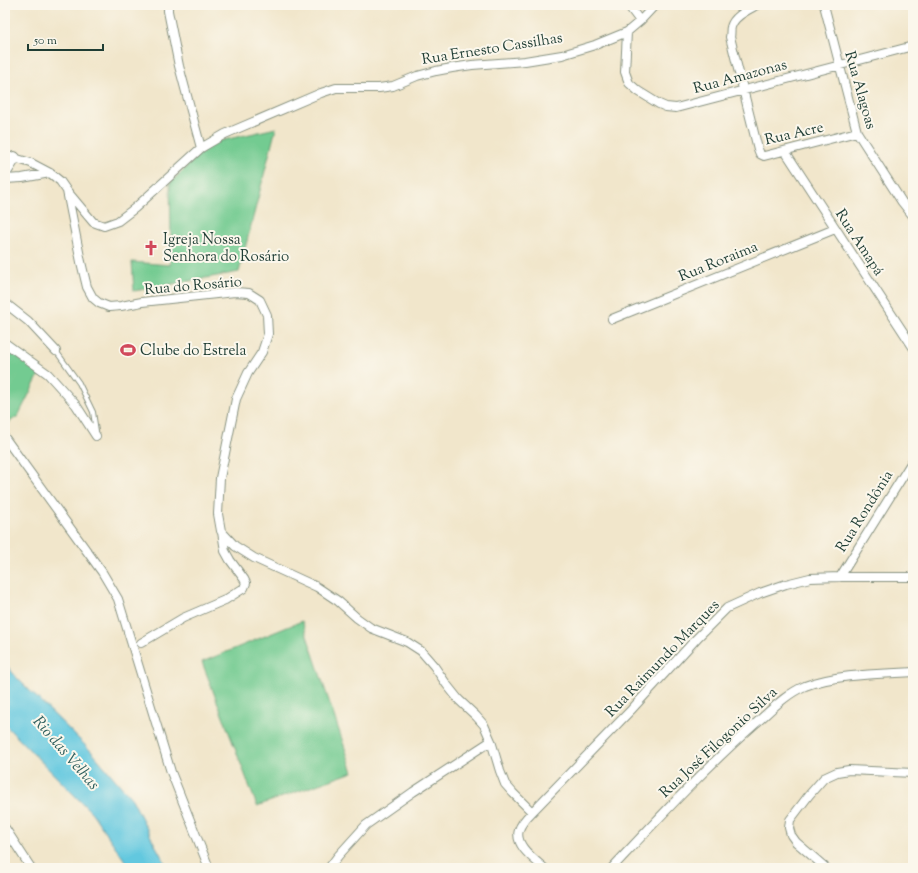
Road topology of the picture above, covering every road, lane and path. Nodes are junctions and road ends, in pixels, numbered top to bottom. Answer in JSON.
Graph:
{"nodes":[{"id":1,"x":168,"y":5,"type":"edge"},
{"id":2,"x":628,"y":5,"type":"edge"},
{"id":3,"x":655,"y":5,"type":"edge"},
{"id":4,"x":757,"y":5,"type":"edge"},
{"id":5,"x":824,"y":5,"type":"edge"},
{"id":6,"x":640,"y":21,"type":"junction"},
{"id":7,"x":627,"y":32,"type":"junction"},
{"id":8,"x":913,"y":46,"type":"edge"},
{"id":9,"x":839,"y":65,"type":"junction"},
{"id":10,"x":744,"y":89,"type":"junction"},
{"id":11,"x":856,"y":132,"type":"junction"},
{"id":12,"x":202,"y":148,"type":"junction"},
{"id":13,"x":785,"y":151,"type":"junction"},
{"id":14,"x":9,"y":158,"type":"edge"},
{"id":15,"x":5,"y":172,"type":"edge"},
{"id":16,"x":50,"y":173,"type":"junction"},
{"id":17,"x":5,"y":179,"type":"edge"},
{"id":18,"x":67,"y":191,"type":"junction"},
{"id":19,"x":913,"y":216,"type":"edge"},
{"id":20,"x":835,"y":228,"type":"junction"},
{"id":21,"x":5,"y":303,"type":"edge"},
{"id":22,"x":612,"y":319,"type":"dead end"},
{"id":23,"x":5,"y":343,"type":"edge"},
{"id":24,"x":913,"y":347,"type":"edge"},
{"id":25,"x":56,"y":351,"type":"joint"},
{"id":26,"x":96,"y":436,"type":"joint"},
{"id":27,"x":5,"y":438,"type":"edge"},
{"id":28,"x":913,"y":460,"type":"edge"},
{"id":29,"x":221,"y":531,"type":"junction"},
{"id":30,"x":840,"y":577,"type":"junction"},
{"id":31,"x":913,"y":577,"type":"edge"},
{"id":32,"x":141,"y":644,"type":"dead end"},
{"id":33,"x":913,"y":672,"type":"edge"},
{"id":34,"x":491,"y":741,"type":"junction"},
{"id":35,"x":913,"y":773,"type":"edge"},
{"id":36,"x":532,"y":812,"type":"junction"},
{"id":37,"x":5,"y":828,"type":"edge"},
{"id":38,"x":31,"y":868,"type":"edge"},
{"id":39,"x":209,"y":868,"type":"edge"},
{"id":40,"x":329,"y":868,"type":"edge"},
{"id":41,"x":544,"y":868,"type":"edge"},
{"id":42,"x":612,"y":868,"type":"edge"},
{"id":43,"x":826,"y":868,"type":"edge"}],
"edges":[{"from":1,"to":12,"type":"street"},
{"from":2,"to":6,"type":"street"},
{"from":3,"to":6,"type":"street","name":"Rua Ernesto Cassilhas"},
{"from":4,"to":10,"type":"street","name":"Rua Acre"},
{"from":5,"to":9,"type":"street","name":"Rua Alagoas"},
{"from":6,"to":7,"type":"street","name":"Rua Ernesto Cassilhas"},
{"from":7,"to":10,"type":"street","name":"Rua Amazonas"},
{"from":7,"to":12,"type":"street","name":"Rua Ernesto Cassilhas"},
{"from":8,"to":9,"type":"street","name":"Rua Amazonas"},
{"from":9,"to":10,"type":"street","name":"Rua Amazonas"},
{"from":9,"to":11,"type":"street","name":"Rua Alagoas"},
{"from":10,"to":13,"type":"street","name":"Rua Acre"},
{"from":11,"to":13,"type":"street","name":"Rua Acre"},
{"from":11,"to":19,"type":"street","name":"Rua Alagoas"},
{"from":12,"to":18,"type":"street","name":"Rua Ernesto Cassilhas"},
{"from":13,"to":20,"type":"street","name":"Rua Amapá"},
{"from":14,"to":15,"type":"main road","name":"Rua Ernesto Cassilhas"},
{"from":14,"to":16,"type":"street","name":"Rua Ernesto Cassilhas"},
{"from":16,"to":17,"type":"street"},
{"from":16,"to":18,"type":"street","name":"Rua Ernesto Cassilhas"},
{"from":18,"to":29,"type":"street","name":"Rua do Rosário"},
{"from":20,"to":22,"type":"street","name":"Rua Roraima"},
{"from":20,"to":24,"type":"street","name":"Rua Amapá"},
{"from":21,"to":25,"type":"street"},
{"from":23,"to":26,"type":"street"},
{"from":25,"to":26,"type":"lane"},
{"from":27,"to":39,"type":"street"},
{"from":28,"to":30,"type":"street","name":"Rua Rondônia"},
{"from":29,"to":32,"type":"street","name":"Rua do Rosário"},
{"from":29,"to":34,"type":"street"},
{"from":30,"to":31,"type":"street","name":"Rua Raimundo Marques"},
{"from":30,"to":36,"type":"street","name":"Rua Raimundo Marques"},
{"from":33,"to":42,"type":"street","name":"Rua José Filogonio Silva"},
{"from":34,"to":36,"type":"street"},
{"from":34,"to":40,"type":"street"},
{"from":35,"to":43,"type":"street"},
{"from":36,"to":41,"type":"street"},
{"from":37,"to":38,"type":"street"}]}
